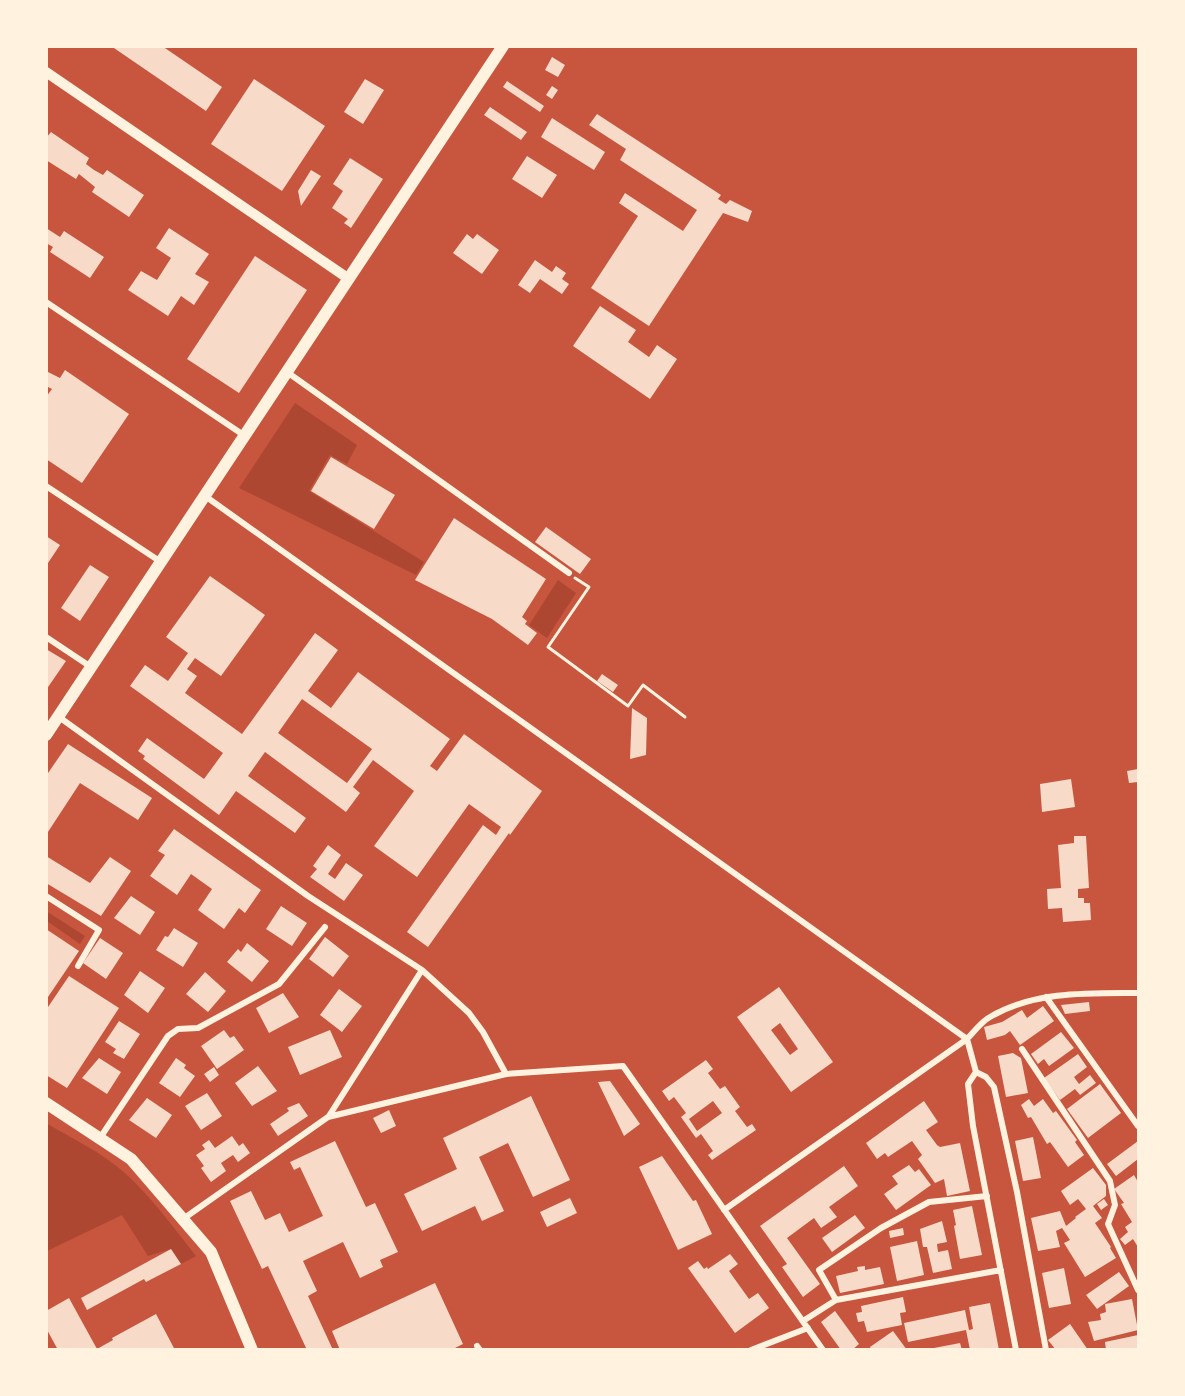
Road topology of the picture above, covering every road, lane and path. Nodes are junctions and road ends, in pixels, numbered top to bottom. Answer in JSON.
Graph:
{"nodes":[{"id":1,"x":503,"y":46,"type":"edge"},
{"id":2,"x":46,"y":72,"type":"edge"},
{"id":3,"x":349,"y":279,"type":"junction"},
{"id":4,"x":46,"y":302,"type":"edge"},
{"id":5,"x":287,"y":372,"type":"junction"},
{"id":6,"x":244,"y":435,"type":"junction"},
{"id":7,"x":46,"y":486,"type":"edge"},
{"id":8,"x":205,"y":496,"type":"junction"},
{"id":9,"x":161,"y":562,"type":"junction"},
{"id":10,"x":569,"y":573,"type":"joint"},
{"id":11,"x":46,"y":637,"type":"edge"},
{"id":12,"x":92,"y":667,"type":"junction"},
{"id":13,"x":59,"y":717,"type":"junction"},
{"id":14,"x":685,"y":717,"type":"dead end"},
{"id":15,"x":46,"y":735,"type":"edge"},
{"id":16,"x":46,"y":896,"type":"edge"},
{"id":17,"x":325,"y":927,"type":"dead end"},
{"id":18,"x":78,"y":966,"type":"dead end"},
{"id":19,"x":422,"y":970,"type":"junction"},
{"id":20,"x":1138,"y":993,"type":"edge"},
{"id":21,"x":1046,"y":997,"type":"junction"},
{"id":22,"x":967,"y":1039,"type":"junction"},
{"id":23,"x":1022,"y":1049,"type":"dead end"},
{"id":24,"x":976,"y":1072,"type":"junction"},
{"id":25,"x":506,"y":1074,"type":"junction"},
{"id":26,"x":46,"y":1103,"type":"edge"},
{"id":27,"x":328,"y":1117,"type":"junction"},
{"id":28,"x":1138,"y":1126,"type":"edge"},
{"id":29,"x":100,"y":1138,"type":"junction"},
{"id":30,"x":987,"y":1196,"type":"junction"},
{"id":31,"x":724,"y":1210,"type":"junction"},
{"id":32,"x":183,"y":1219,"type":"junction"},
{"id":33,"x":1001,"y":1270,"type":"junction"},
{"id":34,"x":1138,"y":1290,"type":"edge"},
{"id":35,"x":836,"y":1300,"type":"junction"},
{"id":36,"x":803,"y":1321,"type":"junction"},
{"id":37,"x":808,"y":1328,"type":"junction"},
{"id":38,"x":252,"y":1350,"type":"edge"},
{"id":39,"x":751,"y":1350,"type":"edge"},
{"id":40,"x":823,"y":1350,"type":"edge"},
{"id":41,"x":1016,"y":1350,"type":"edge"},
{"id":42,"x":1046,"y":1350,"type":"edge"}],
"edges":[{"from":1,"to":3,"type":"main road"},
{"from":2,"to":3,"type":"street"},
{"from":3,"to":5,"type":"main road"},
{"from":4,"to":6,"type":"street"},
{"from":5,"to":6,"type":"main road"},
{"from":5,"to":10,"type":"street"},
{"from":6,"to":8,"type":"main road"},
{"from":7,"to":9,"type":"street"},
{"from":8,"to":9,"type":"main road"},
{"from":8,"to":22,"type":"street"},
{"from":9,"to":12,"type":"main road"},
{"from":10,"to":14,"type":"path"},
{"from":11,"to":12,"type":"street"},
{"from":12,"to":13,"type":"main road"},
{"from":13,"to":15,"type":"main road"},
{"from":13,"to":19,"type":"street"},
{"from":16,"to":18,"type":"street"},
{"from":17,"to":29,"type":"street"},
{"from":19,"to":25,"type":"street"},
{"from":19,"to":27,"type":"street"},
{"from":20,"to":21,"type":"street"},
{"from":21,"to":22,"type":"street"},
{"from":21,"to":28,"type":"street"},
{"from":22,"to":24,"type":"street"},
{"from":22,"to":31,"type":"street"},
{"from":23,"to":34,"type":"street"},
{"from":24,"to":30,"type":"street"},
{"from":24,"to":42,"type":"street"},
{"from":25,"to":27,"type":"street"},
{"from":25,"to":31,"type":"street"},
{"from":26,"to":29,"type":"main road"},
{"from":27,"to":32,"type":"street"},
{"from":29,"to":32,"type":"main road"},
{"from":30,"to":33,"type":"street"},
{"from":30,"to":35,"type":"street"},
{"from":31,"to":36,"type":"street"},
{"from":32,"to":38,"type":"main road"},
{"from":33,"to":35,"type":"street"},
{"from":33,"to":41,"type":"street"},
{"from":35,"to":36,"type":"street"},
{"from":36,"to":37,"type":"street"},
{"from":37,"to":39,"type":"street"},
{"from":37,"to":40,"type":"street"}]}
